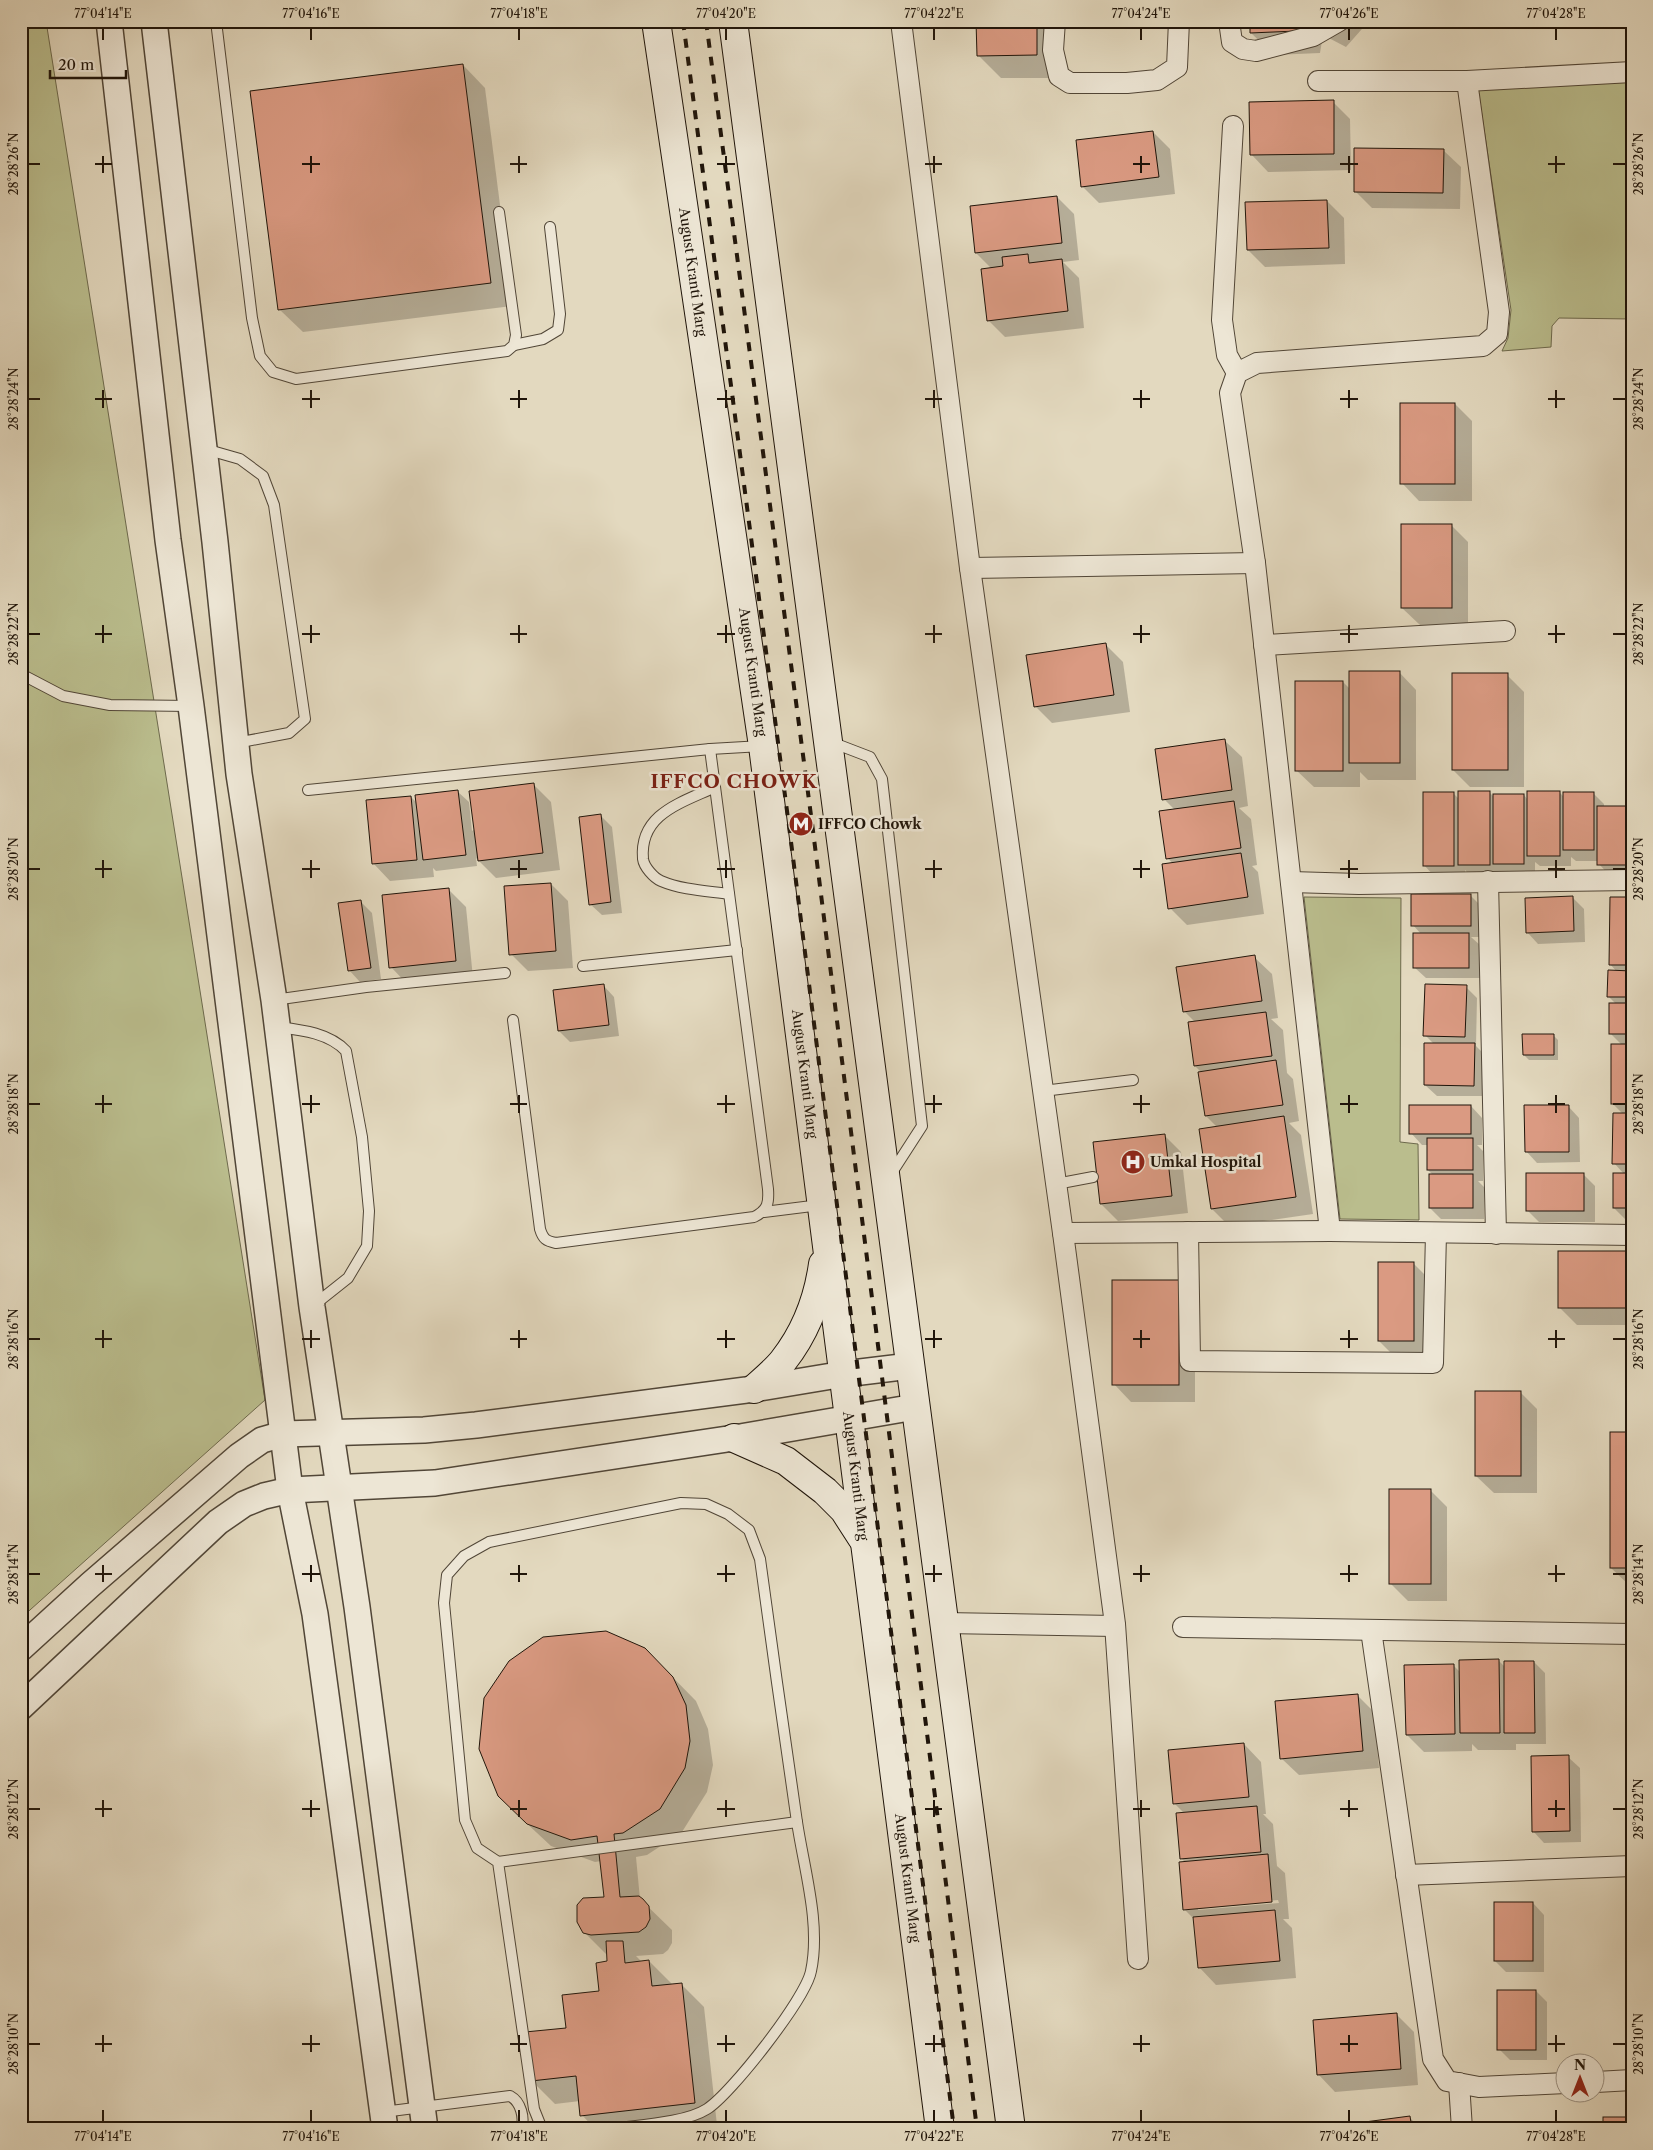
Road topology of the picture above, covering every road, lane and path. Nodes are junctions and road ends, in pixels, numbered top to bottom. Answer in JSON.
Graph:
{"nodes":[{"id":1,"x":109,"y":21,"type":"edge"},
{"id":2,"x":154,"y":21,"type":"edge"},
{"id":3,"x":216,"y":21,"type":"edge"},
{"id":4,"x":656,"y":21,"type":"edge"},
{"id":5,"x":733,"y":21,"type":"edge"},
{"id":6,"x":901,"y":21,"type":"edge"},
{"id":7,"x":1055,"y":21,"type":"edge"},
{"id":8,"x":1179,"y":21,"type":"edge"},
{"id":9,"x":1229,"y":21,"type":"edge"},
{"id":10,"x":1339,"y":21,"type":"edge"},
{"id":11,"x":1632,"y":72,"type":"edge"},
{"id":12,"x":1318,"y":81,"type":"dead end"},
{"id":13,"x":1467,"y":81,"type":"junction"},
{"id":14,"x":1234,"y":126,"type":"dead end"},
{"id":15,"x":499,"y":212,"type":"dead end"},
{"id":16,"x":550,"y":227,"type":"dead end"},
{"id":17,"x":514,"y":345,"type":"junction"},
{"id":18,"x":1237,"y":373,"type":"junction"},
{"id":19,"x":204,"y":448,"type":"junction"},
{"id":20,"x":1255,"y":563,"type":"junction"},
{"id":21,"x":970,"y":568,"type":"junction"},
{"id":22,"x":1506,"y":631,"type":"dead end"},
{"id":23,"x":1264,"y":645,"type":"junction"},
{"id":24,"x":21,"y":674,"type":"edge"},
{"id":25,"x":191,"y":706,"type":"junction"},
{"id":26,"x":828,"y":740,"type":"junction"},
{"id":27,"x":236,"y":743,"type":"junction"},
{"id":28,"x":764,"y":746,"type":"junction"},
{"id":29,"x":710,"y":749,"type":"junction"},
{"id":30,"x":715,"y":788,"type":"junction"},
{"id":31,"x":308,"y":790,"type":"dead end"},
{"id":32,"x":1632,"y":880,"type":"edge"},
{"id":33,"x":1488,"y":881,"type":"junction"},
{"id":34,"x":1291,"y":882,"type":"junction"},
{"id":35,"x":729,"y":894,"type":"junction"},
{"id":36,"x":736,"y":950,"type":"junction"},
{"id":37,"x":583,"y":966,"type":"dead end"},
{"id":38,"x":505,"y":973,"type":"dead end"},
{"id":39,"x":274,"y":1000,"type":"junction"},
{"id":40,"x":513,"y":1020,"type":"dead end"},
{"id":41,"x":277,"y":1027,"type":"junction"},
{"id":42,"x":1133,"y":1080,"type":"dead end"},
{"id":43,"x":1042,"y":1091,"type":"junction"},
{"id":44,"x":1093,"y":1177,"type":"dead end"},
{"id":45,"x":886,"y":1181,"type":"junction"},
{"id":46,"x":1056,"y":1184,"type":"junction"},
{"id":47,"x":822,"y":1205,"type":"junction"},
{"id":48,"x":764,"y":1212,"type":"junction"},
{"id":49,"x":1330,"y":1231,"type":"junction"},
{"id":50,"x":1188,"y":1232,"type":"junction"},
{"id":51,"x":1063,"y":1233,"type":"junction"},
{"id":52,"x":1436,"y":1233,"type":"junction"},
{"id":53,"x":1496,"y":1234,"type":"junction"},
{"id":54,"x":1632,"y":1235,"type":"edge"},
{"id":55,"x":826,"y":1237,"type":"junction"},
{"id":56,"x":312,"y":1307,"type":"junction"},
{"id":57,"x":910,"y":1366,"type":"junction"},
{"id":58,"x":844,"y":1374,"type":"junction"},
{"id":59,"x":754,"y":1389,"type":"junction"},
{"id":60,"x":915,"y":1407,"type":"junction"},
{"id":61,"x":849,"y":1417,"type":"junction"},
{"id":62,"x":332,"y":1433,"type":"junction"},
{"id":63,"x":283,"y":1434,"type":"junction"},
{"id":64,"x":734,"y":1438,"type":"junction"},
{"id":65,"x":340,"y":1488,"type":"junction"},
{"id":66,"x":290,"y":1490,"type":"junction"},
{"id":67,"x":865,"y":1544,"type":"junction"},
{"id":68,"x":944,"y":1623,"type":"junction"},
{"id":69,"x":1115,"y":1626,"type":"junction"},
{"id":70,"x":1183,"y":1627,"type":"dead end"},
{"id":71,"x":1371,"y":1630,"type":"junction"},
{"id":72,"x":1632,"y":1634,"type":"edge"},
{"id":73,"x":21,"y":1648,"type":"edge"},
{"id":74,"x":21,"y":1707,"type":"edge"},
{"id":75,"x":797,"y":1822,"type":"junction"},
{"id":76,"x":498,"y":1862,"type":"junction"},
{"id":77,"x":1632,"y":1866,"type":"edge"},
{"id":78,"x":1406,"y":1876,"type":"junction"},
{"id":79,"x":1138,"y":1959,"type":"dead end"},
{"id":80,"x":1632,"y":2080,"type":"edge"},
{"id":81,"x":1606,"y":2081,"type":"edge"},
{"id":82,"x":1556,"y":2083,"type":"edge"},
{"id":83,"x":1459,"y":2084,"type":"junction"},
{"id":84,"x":534,"y":2109,"type":"junction"},
{"id":85,"x":521,"y":2112,"type":"junction"},
{"id":86,"x":423,"y":2118,"type":"edge"},
{"id":87,"x":384,"y":2120,"type":"edge"},
{"id":88,"x":521,"y":2129,"type":"edge"},
{"id":89,"x":542,"y":2129,"type":"edge"},
{"id":90,"x":612,"y":2129,"type":"edge"},
{"id":91,"x":940,"y":2129,"type":"edge"},
{"id":92,"x":1011,"y":2129,"type":"edge"},
{"id":93,"x":1462,"y":2129,"type":"edge"}],
"edges":[{"from":1,"to":25,"type":"street"},
{"from":2,"to":19,"type":"street"},
{"from":3,"to":17,"type":"lane"},
{"from":4,"to":28,"type":"main road","name":"August Kranti Marg"},
{"from":5,"to":26,"type":"main road"},
{"from":6,"to":21,"type":"street"},
{"from":7,"to":8,"type":"street"},
{"from":9,"to":10,"type":"street"},
{"from":11,"to":13,"type":"street"},
{"from":12,"to":13,"type":"street"},
{"from":13,"to":18,"type":"street"},
{"from":14,"to":18,"type":"street"},
{"from":15,"to":17,"type":"lane"},
{"from":16,"to":17,"type":"lane"},
{"from":18,"to":20,"type":"street"},
{"from":19,"to":27,"type":"street"},
{"from":19,"to":27,"type":"lane"},
{"from":20,"to":21,"type":"street"},
{"from":20,"to":23,"type":"street"},
{"from":21,"to":43,"type":"street"},
{"from":22,"to":23,"type":"street"},
{"from":23,"to":34,"type":"street"},
{"from":24,"to":25,"type":"lane"},
{"from":25,"to":63,"type":"street"},
{"from":26,"to":45,"type":"main road"},
{"from":26,"to":45,"type":"lane"},
{"from":27,"to":39,"type":"street"},
{"from":28,"to":29,"type":"lane"},
{"from":28,"to":47,"type":"main road","name":"August Kranti Marg"},
{"from":29,"to":30,"type":"lane"},
{"from":29,"to":31,"type":"lane"},
{"from":30,"to":35,"type":"lane"},
{"from":30,"to":35,"type":"lane"},
{"from":32,"to":33,"type":"street"},
{"from":33,"to":34,"type":"street"},
{"from":33,"to":53,"type":"street"},
{"from":34,"to":49,"type":"street"},
{"from":35,"to":36,"type":"lane"},
{"from":36,"to":37,"type":"lane"},
{"from":36,"to":48,"type":"lane"},
{"from":38,"to":39,"type":"lane"},
{"from":39,"to":41,"type":"street"},
{"from":40,"to":48,"type":"lane"},
{"from":41,"to":56,"type":"street"},
{"from":41,"to":56,"type":"lane"},
{"from":42,"to":43,"type":"lane"},
{"from":43,"to":46,"type":"street"},
{"from":44,"to":46,"type":"lane"},
{"from":45,"to":57,"type":"main road"},
{"from":46,"to":51,"type":"street"},
{"from":47,"to":48,"type":"lane"},
{"from":47,"to":55,"type":"main road","name":"August Kranti Marg"},
{"from":49,"to":50,"type":"street"},
{"from":49,"to":52,"type":"street"},
{"from":50,"to":51,"type":"street"},
{"from":50,"to":52,"type":"street"},
{"from":51,"to":69,"type":"street"},
{"from":52,"to":53,"type":"street"},
{"from":53,"to":54,"type":"street"},
{"from":55,"to":58,"type":"main road","name":"August Kranti Marg"},
{"from":55,"to":59,"type":"main road"},
{"from":56,"to":62,"type":"street"},
{"from":57,"to":58,"type":"street"},
{"from":57,"to":60,"type":"main road"},
{"from":58,"to":59,"type":"street"},
{"from":58,"to":61,"type":"main road","name":"August Kranti Marg"},
{"from":59,"to":62,"type":"street"},
{"from":60,"to":61,"type":"street"},
{"from":60,"to":68,"type":"main road"},
{"from":61,"to":64,"type":"street"},
{"from":61,"to":67,"type":"main road","name":"August Kranti Marg"},
{"from":62,"to":63,"type":"street"},
{"from":62,"to":65,"type":"street"},
{"from":63,"to":66,"type":"street"},
{"from":63,"to":73,"type":"street"},
{"from":64,"to":65,"type":"street"},
{"from":64,"to":67,"type":"main road"},
{"from":65,"to":66,"type":"street"},
{"from":65,"to":86,"type":"street"},
{"from":66,"to":74,"type":"street"},
{"from":66,"to":87,"type":"street"},
{"from":67,"to":91,"type":"main road","name":"August Kranti Marg"},
{"from":68,"to":69,"type":"street"},
{"from":68,"to":92,"type":"main road"},
{"from":69,"to":79,"type":"street"},
{"from":70,"to":71,"type":"street"},
{"from":71,"to":72,"type":"street"},
{"from":71,"to":78,"type":"street"},
{"from":75,"to":76,"type":"lane"},
{"from":75,"to":76,"type":"lane"},
{"from":75,"to":90,"type":"lane"},
{"from":76,"to":84,"type":"lane"},
{"from":77,"to":78,"type":"street"},
{"from":78,"to":83,"type":"street"},
{"from":80,"to":81,"type":"street"},
{"from":82,"to":83,"type":"street"},
{"from":83,"to":93,"type":"street"},
{"from":84,"to":85,"type":"lane"},
{"from":84,"to":89,"type":"lane"},
{"from":85,"to":86,"type":"lane"},
{"from":85,"to":88,"type":"lane"},
{"from":86,"to":87,"type":"lane"}]}
